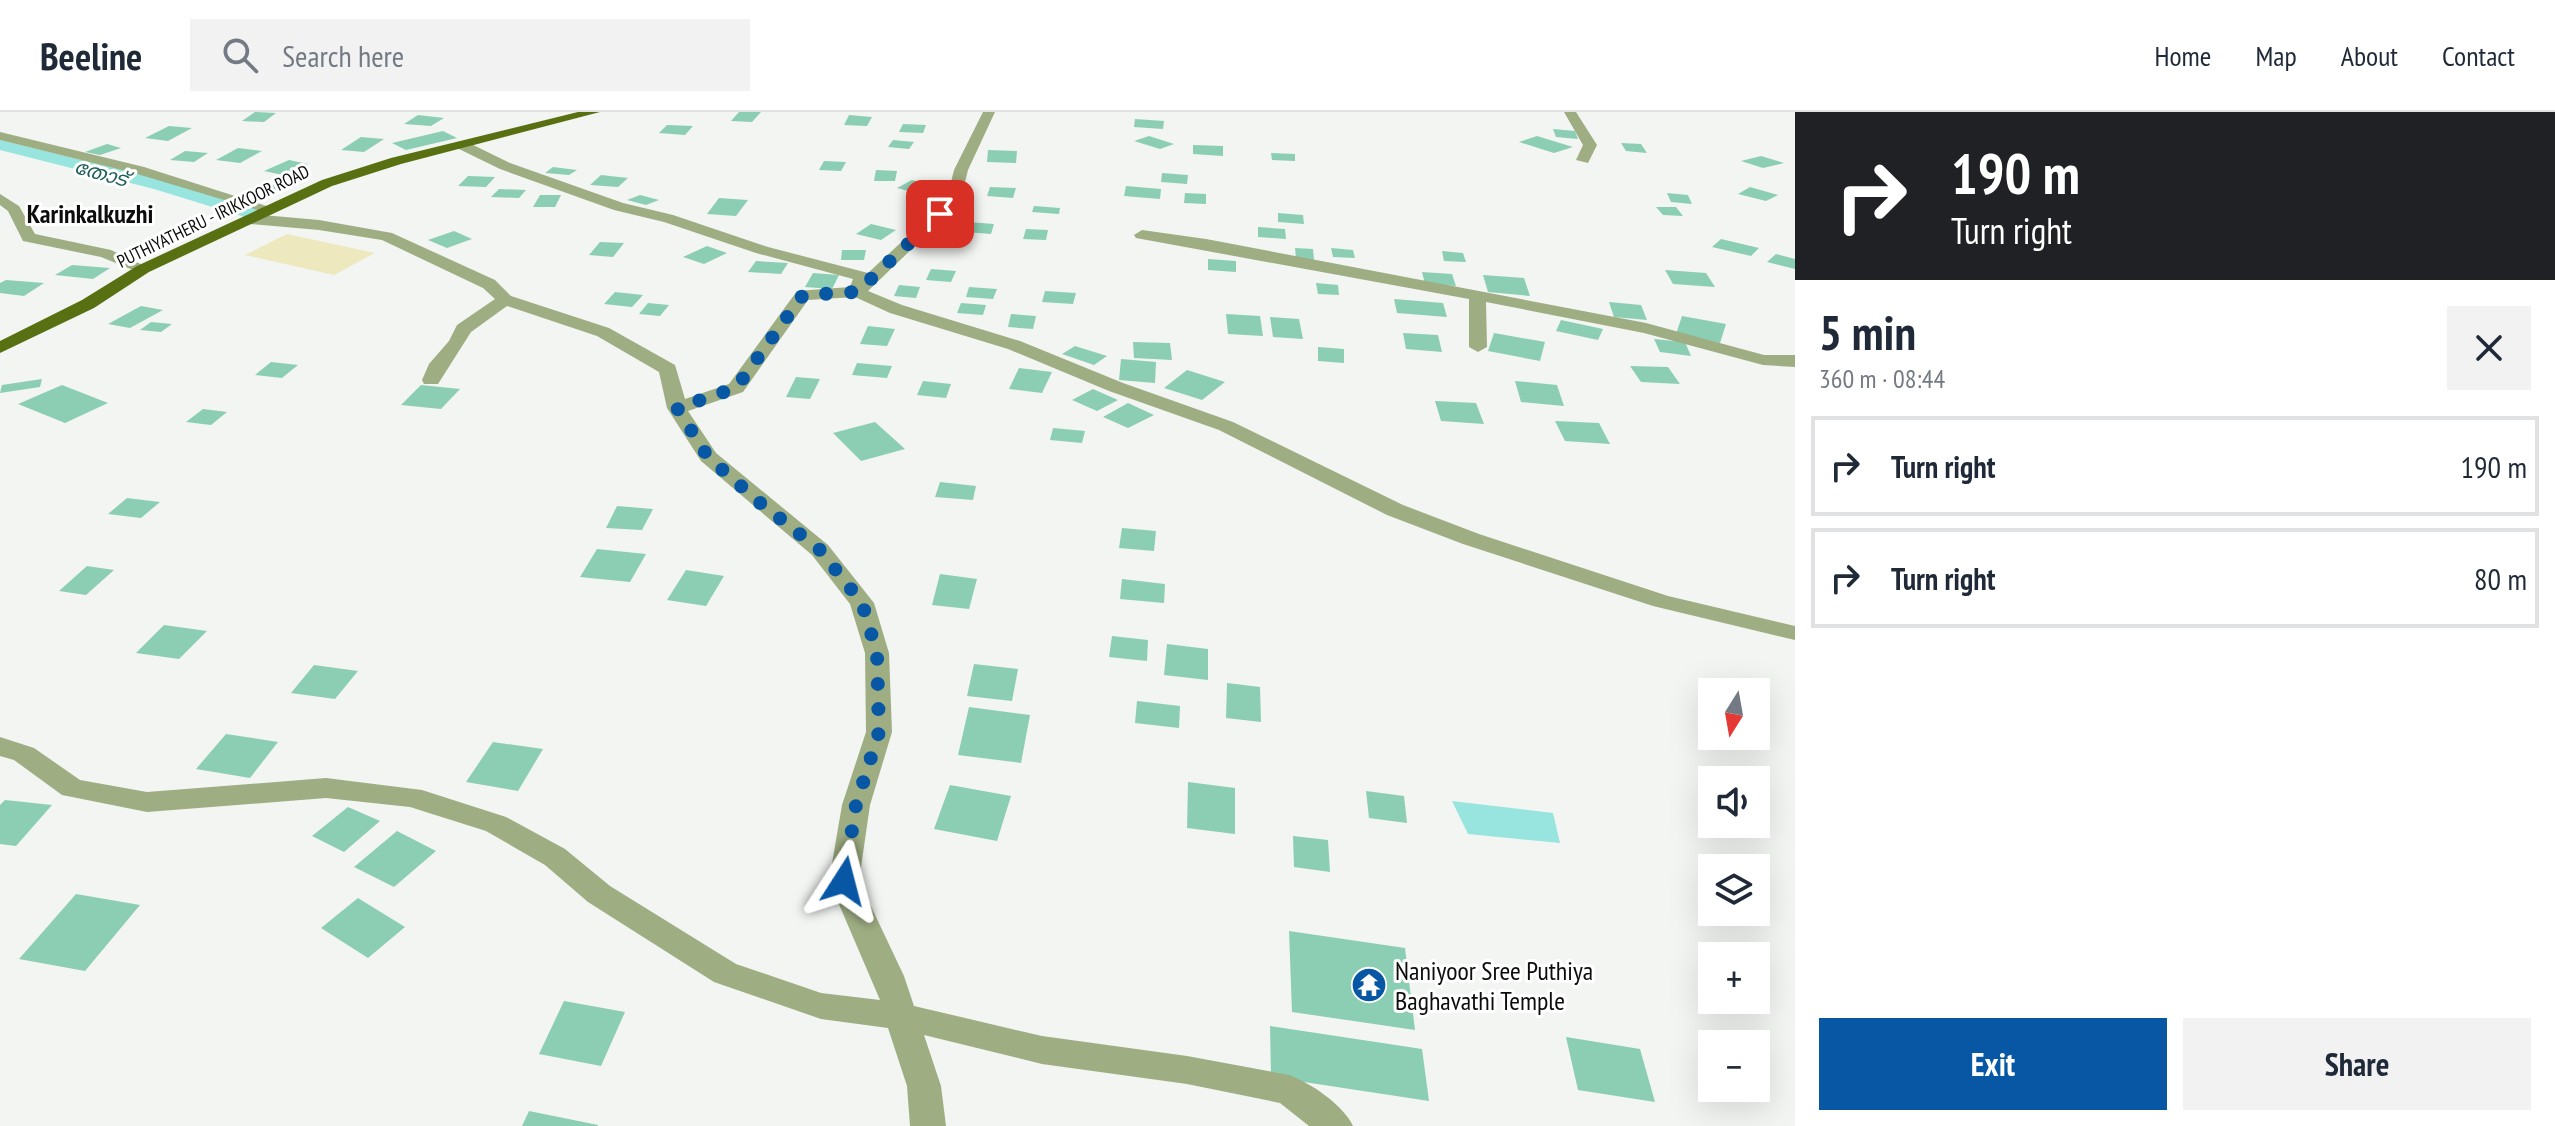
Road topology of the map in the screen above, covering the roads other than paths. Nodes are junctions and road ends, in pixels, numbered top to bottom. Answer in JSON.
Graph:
{"nodes":[{"id":1,"x":594,"y":112,"type":"edge"},
{"id":2,"x":989,"y":112,"type":"edge"},
{"id":3,"x":1570,"y":112,"type":"edge"},
{"id":4,"x":0,"y":136,"type":"edge"},
{"id":5,"x":462,"y":145,"type":"junction"},
{"id":6,"x":1583,"y":160,"type":"dead end"},
{"id":7,"x":0,"y":198,"type":"edge"},
{"id":8,"x":269,"y":209,"type":"junction"},
{"id":9,"x":250,"y":219,"type":"junction"},
{"id":10,"x":1142,"y":235,"type":"dead end"},
{"id":11,"x":143,"y":269,"type":"junction"},
{"id":12,"x":857,"y":292,"type":"junction"},
{"id":13,"x":1477,"y":297,"type":"junction"},
{"id":14,"x":505,"y":300,"type":"junction"},
{"id":15,"x":1478,"y":347,"type":"dead end"},
{"id":16,"x":0,"y":348,"type":"edge"},
{"id":17,"x":1795,"y":361,"type":"edge"},
{"id":18,"x":431,"y":380,"type":"dead end"},
{"id":19,"x":677,"y":408,"type":"junction"},
{"id":20,"x":1795,"y":633,"type":"edge"},
{"id":21,"x":0,"y":746,"type":"edge"},
{"id":22,"x":901,"y":1016,"type":"junction"},
{"id":23,"x":928,"y":1126,"type":"edge"},
{"id":24,"x":1335,"y":1126,"type":"edge"}],
"edges":[{"from":1,"to":5,"type":"main road","name":"PUTHIYATHERU - IRIKKOOR ROAD"},
{"from":2,"to":12,"type":"street"},
{"from":3,"to":6,"type":"street"},
{"from":4,"to":8,"type":"street"},
{"from":5,"to":8,"type":"main road","name":"PUTHIYATHERU - IRIKKOOR ROAD"},
{"from":5,"to":12,"type":"street"},
{"from":7,"to":11,"type":"street"},
{"from":8,"to":9,"type":"main road","name":"PUTHIYATHERU - IRIKKOOR ROAD"},
{"from":9,"to":11,"type":"main road","name":"PUTHIYATHERU - IRIKKOOR ROAD"},
{"from":9,"to":14,"type":"street"},
{"from":10,"to":13,"type":"street"},
{"from":11,"to":16,"type":"main road","name":"PUTHIYATHERU - IRIKKOOR ROAD"},
{"from":12,"to":19,"type":"street"},
{"from":12,"to":20,"type":"street"},
{"from":13,"to":15,"type":"street"},
{"from":13,"to":17,"type":"street"},
{"from":14,"to":18,"type":"street"},
{"from":14,"to":19,"type":"street"},
{"from":19,"to":22,"type":"street"},
{"from":21,"to":22,"type":"street"},
{"from":22,"to":23,"type":"street"},
{"from":22,"to":24,"type":"street"}]}
